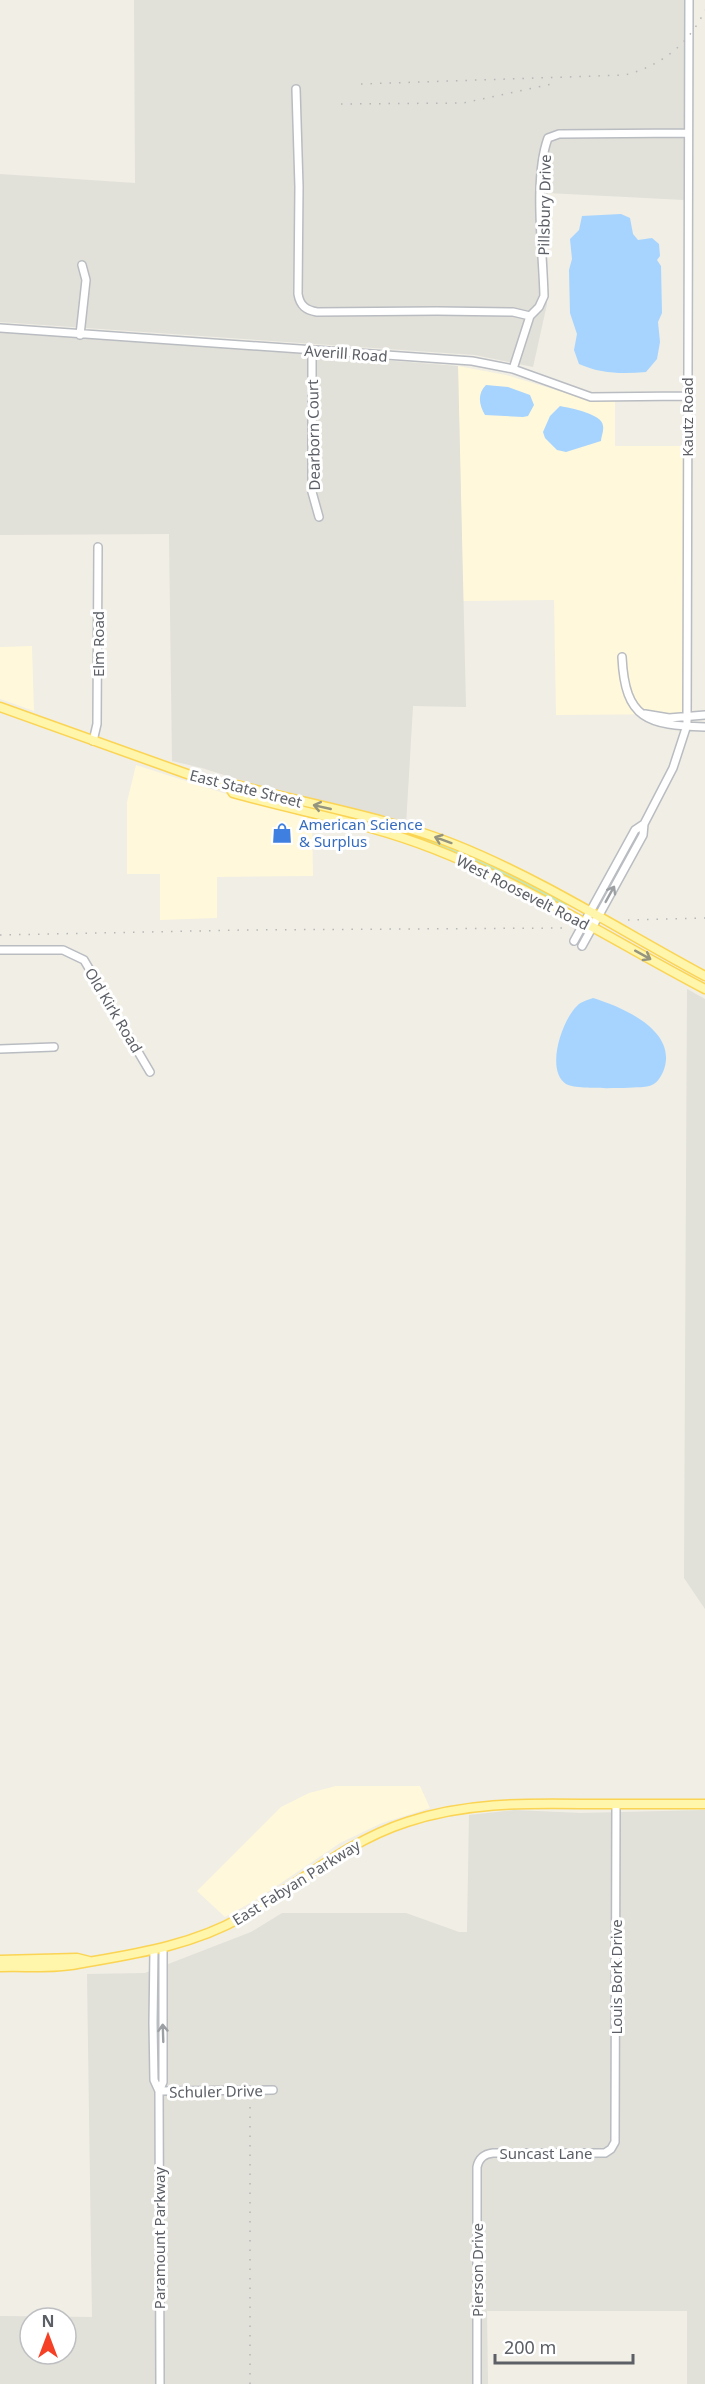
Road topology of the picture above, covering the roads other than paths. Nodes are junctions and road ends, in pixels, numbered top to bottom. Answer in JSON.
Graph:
{"nodes":[{"id":1,"x":689,"y":0,"type":"edge"},
{"id":2,"x":296,"y":89,"type":"dead end"},
{"id":3,"x":688,"y":133,"type":"junction"},
{"id":4,"x":82,"y":265,"type":"dead end"},
{"id":5,"x":530,"y":316,"type":"junction"},
{"id":6,"x":0,"y":328,"type":"edge"},
{"id":7,"x":80,"y":335,"type":"junction"},
{"id":8,"x":312,"y":351,"type":"junction"},
{"id":9,"x":513,"y":369,"type":"junction"},
{"id":10,"x":687,"y":396,"type":"junction"},
{"id":11,"x":319,"y":517,"type":"dead end"},
{"id":12,"x":98,"y":547,"type":"dead end"},
{"id":13,"x":622,"y":657,"type":"dead end"},
{"id":14,"x":0,"y":707,"type":"edge"},
{"id":15,"x":705,"y":715,"type":"edge"},
{"id":16,"x":687,"y":721,"type":"junction"},
{"id":17,"x":705,"y":727,"type":"edge"},
{"id":18,"x":93,"y":741,"type":"junction"},
{"id":19,"x":229,"y":787,"type":"junction"},
{"id":20,"x":594,"y":915,"type":"junction"},
{"id":21,"x":588,"y":925,"type":"junction"},
{"id":22,"x":574,"y":941,"type":"dead end"},
{"id":23,"x":582,"y":946,"type":"dead end"},
{"id":24,"x":0,"y":950,"type":"edge"},
{"id":25,"x":705,"y":976,"type":"edge"},
{"id":26,"x":705,"y":989,"type":"edge"},
{"id":27,"x":54,"y":1047,"type":"dead end"},
{"id":28,"x":0,"y":1049,"type":"edge"},
{"id":29,"x":150,"y":1072,"type":"dead end"},
{"id":30,"x":616,"y":1804,"type":"junction"},
{"id":31,"x":705,"y":1804,"type":"edge"},
{"id":32,"x":159,"y":1949,"type":"junction"},
{"id":33,"x":0,"y":1960,"type":"edge"},
{"id":34,"x":89,"y":1961,"type":"junction"},
{"id":35,"x":0,"y":1967,"type":"edge"},
{"id":36,"x":273,"y":2090,"type":"dead end"},
{"id":37,"x":159,"y":2091,"type":"junction"},
{"id":38,"x":611,"y":2149,"type":"joint"},
{"id":39,"x":481,"y":2157,"type":"joint"},
{"id":40,"x":160,"y":2384,"type":"edge"},
{"id":41,"x":477,"y":2384,"type":"edge"}],
"edges":[{"from":1,"to":3,"type":"street","name":"Kautz Road"},
{"from":2,"to":5,"type":"street"},
{"from":3,"to":5,"type":"street","name":"Pillsbury Drive"},
{"from":3,"to":10,"type":"street","name":"Kautz Road"},
{"from":4,"to":7,"type":"street"},
{"from":5,"to":9,"type":"street","name":"Pillsbury Drive"},
{"from":6,"to":7,"type":"street","name":"Averill Road"},
{"from":7,"to":8,"type":"street","name":"Averill Road"},
{"from":8,"to":9,"type":"street","name":"Averill Road"},
{"from":8,"to":11,"type":"street","name":"Dearborn Court"},
{"from":9,"to":10,"type":"street","name":"Averill Road"},
{"from":10,"to":16,"type":"street","name":"Kautz Road"},
{"from":12,"to":18,"type":"street","name":"Elm Road"},
{"from":13,"to":16,"type":"street"},
{"from":14,"to":18,"type":"main road","name":"East State Street"},
{"from":15,"to":16,"type":"street"},
{"from":16,"to":17,"type":"street"},
{"from":16,"to":20,"type":"street","name":"Kautz Road"},
{"from":18,"to":19,"type":"main road","name":"East State Street"},
{"from":20,"to":19,"type":"main road","name":"East State Street","one_way":true},
{"from":19,"to":21,"type":"main road","name":"West Roosevelt Road"},
{"from":20,"to":21,"type":"street","name":"Kautz Road"},
{"from":20,"to":25,"type":"main road","name":"West Roosevelt Road"},
{"from":21,"to":22,"type":"street","name":"Kautz Road"},
{"from":21,"to":23,"type":"street","name":"Kautz Road"},
{"from":21,"to":26,"type":"main road","name":"West Roosevelt Road","one_way":true},
{"from":24,"to":29,"type":"street","name":"Old Kirk Road"},
{"from":27,"to":28,"type":"street"},
{"from":30,"to":31,"type":"main road","name":"East Fabyan Parkway"},
{"from":30,"to":32,"type":"main road","name":"East Fabyan Parkway"},
{"from":30,"to":38,"type":"street","name":"Louis Bork Drive"},
{"from":32,"to":34,"type":"main road","name":"East Fabyan Parkway"},
{"from":32,"to":37,"type":"street","name":"Paramount Parkway"},
{"from":33,"to":34,"type":"main road","name":"East Fabyan Parkway"},
{"from":34,"to":35,"type":"main road","name":"East Fabyan Parkway"},
{"from":36,"to":37,"type":"street","name":"Schuler Drive"},
{"from":37,"to":40,"type":"street","name":"Paramount Parkway"},
{"from":38,"to":39,"type":"street","name":"Suncast Lane"},
{"from":39,"to":41,"type":"street","name":"Pierson Drive"}]}
